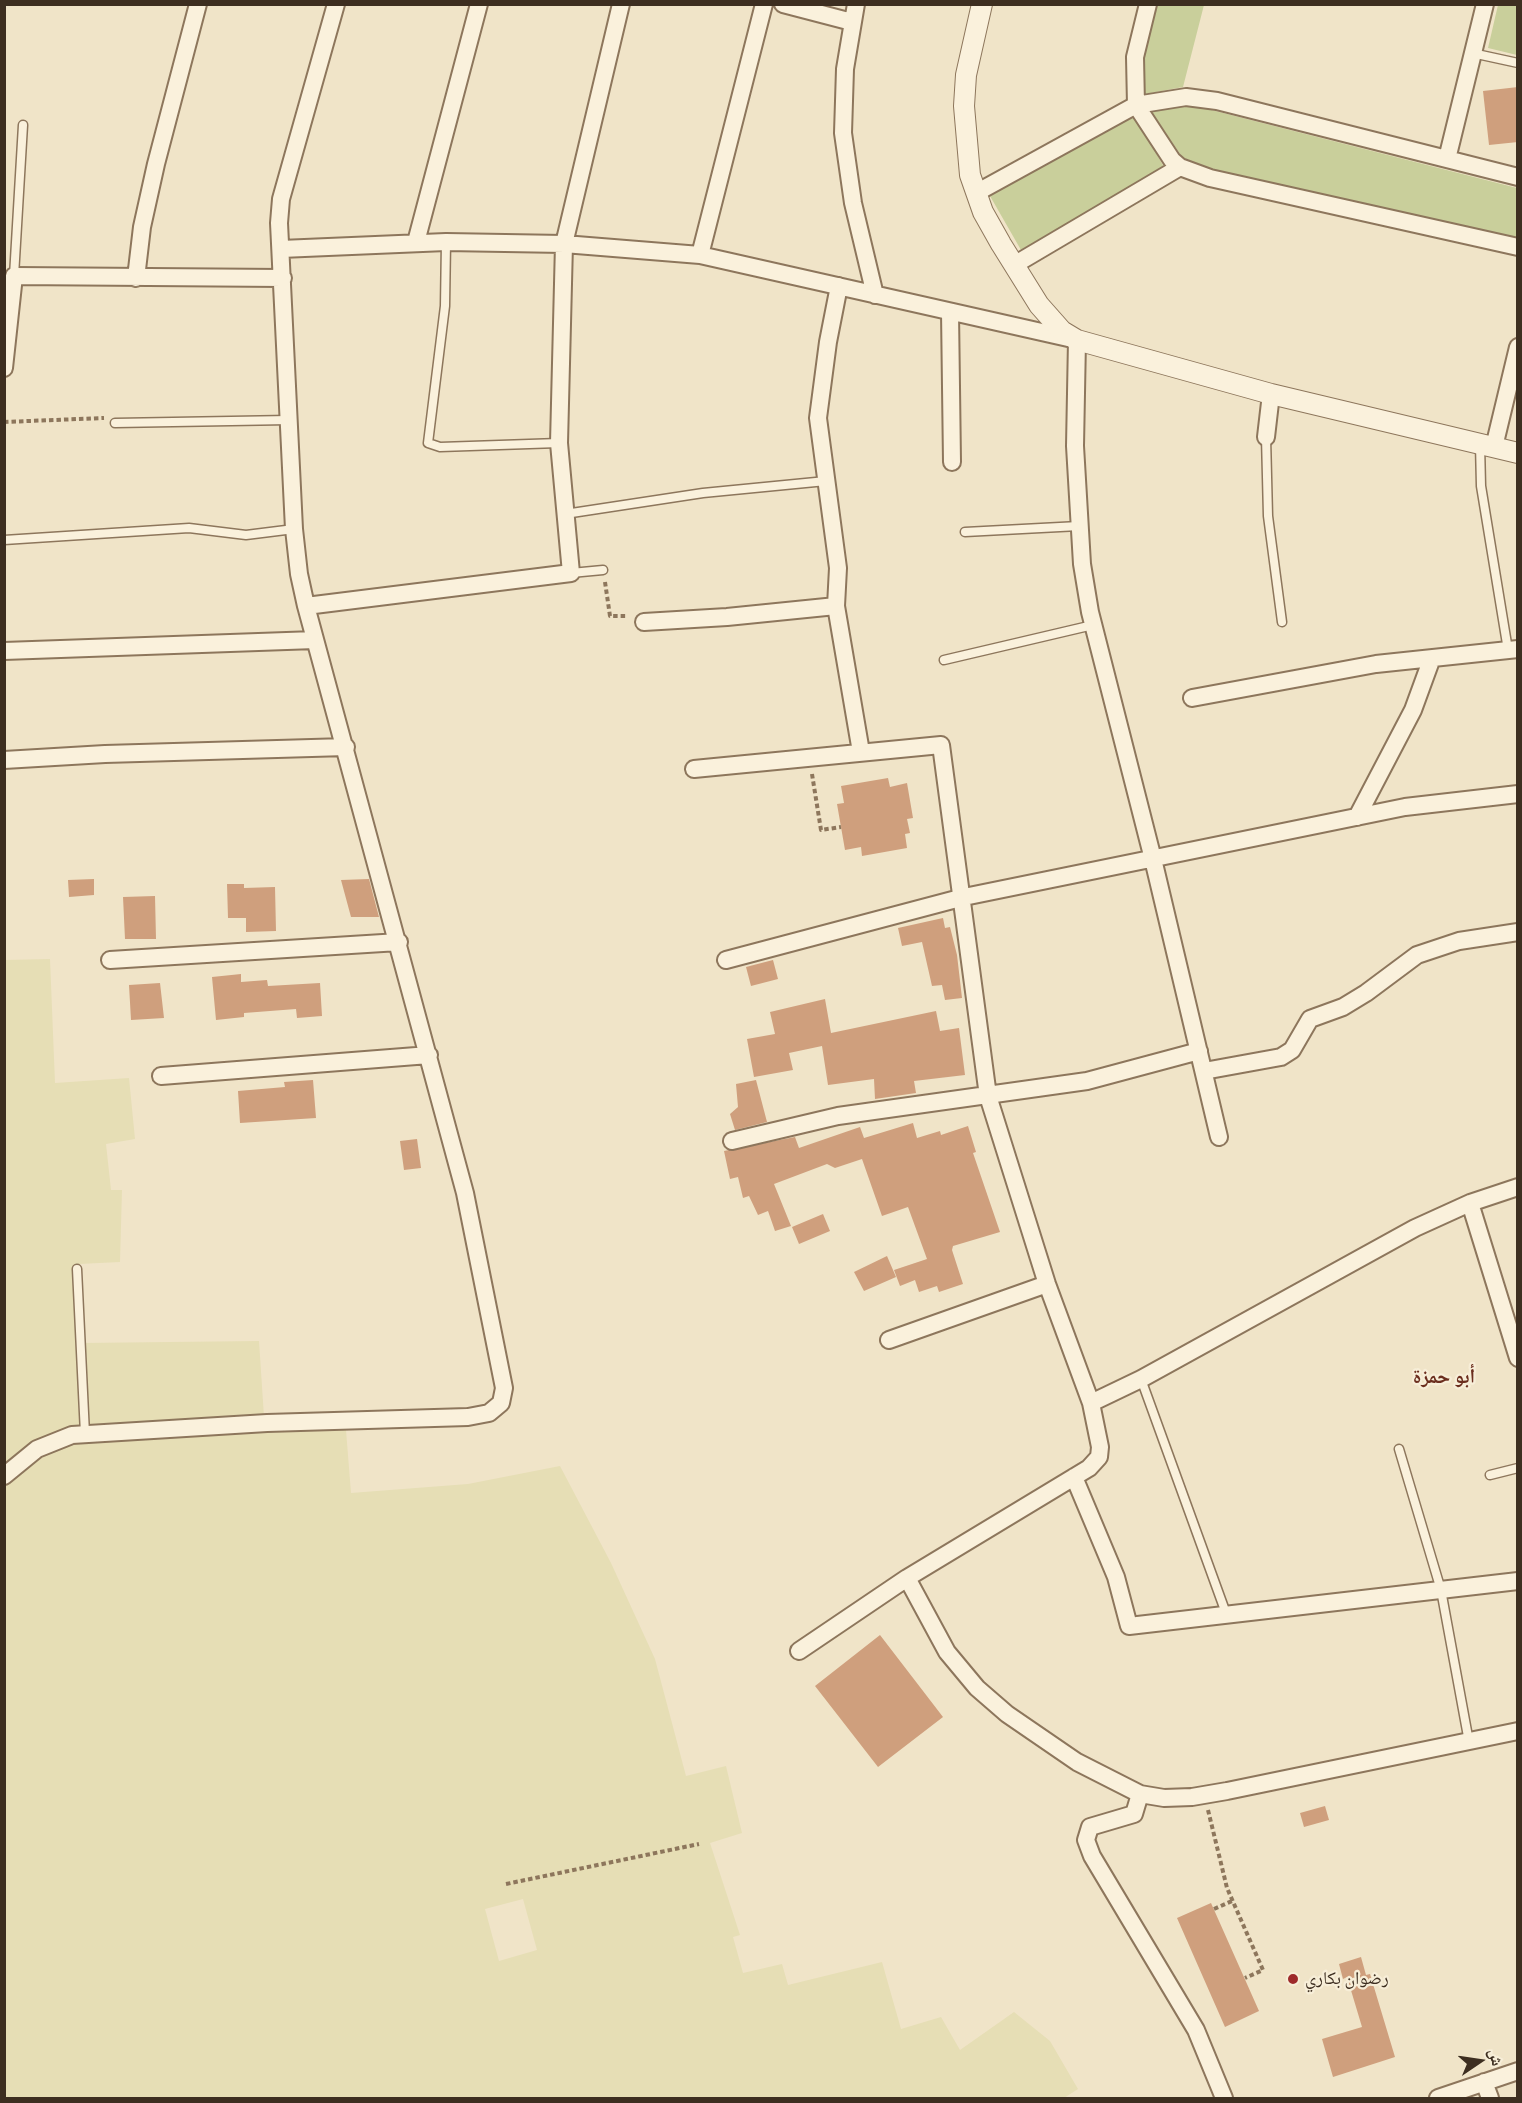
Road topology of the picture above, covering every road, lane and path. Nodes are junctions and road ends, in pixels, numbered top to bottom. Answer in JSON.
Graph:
{"nodes":[{"id":1,"x":198,"y":4,"type":"edge"},
{"id":2,"x":336,"y":4,"type":"edge"},
{"id":3,"x":479,"y":4,"type":"edge"},
{"id":4,"x":621,"y":4,"type":"edge"},
{"id":5,"x":764,"y":4,"type":"edge"},
{"id":6,"x":783,"y":4,"type":"edge"},
{"id":7,"x":856,"y":4,"type":"edge"},
{"id":8,"x":982,"y":4,"type":"edge"},
{"id":9,"x":1148,"y":4,"type":"edge"},
{"id":10,"x":1485,"y":4,"type":"edge"},
{"id":11,"x":852,"y":22,"type":"junction"},
{"id":12,"x":1472,"y":53,"type":"junction"},
{"id":13,"x":1518,"y":63,"type":"edge"},
{"id":14,"x":1136,"y":105,"type":"junction"},
{"id":15,"x":23,"y":125,"type":"dead end"},
{"id":16,"x":1447,"y":159,"type":"junction"},
{"id":17,"x":1180,"y":167,"type":"junction"},
{"id":18,"x":1518,"y":177,"type":"edge"},
{"id":19,"x":976,"y":193,"type":"junction"},
{"id":20,"x":416,"y":242,"type":"junction"},
{"id":21,"x":446,"y":242,"type":"junction"},
{"id":22,"x":564,"y":244,"type":"junction"},
{"id":23,"x":1518,"y":247,"type":"edge"},
{"id":24,"x":281,"y":249,"type":"junction"},
{"id":25,"x":700,"y":255,"type":"junction"},
{"id":26,"x":1014,"y":265,"type":"junction"},
{"id":27,"x":14,"y":276,"type":"junction"},
{"id":28,"x":136,"y":278,"type":"junction"},
{"id":29,"x":283,"y":278,"type":"junction"},
{"id":30,"x":839,"y":286,"type":"junction"},
{"id":31,"x":874,"y":295,"type":"junction"},
{"id":32,"x":950,"y":312,"type":"junction"},
{"id":33,"x":1077,"y":340,"type":"junction"},
{"id":34,"x":1518,"y":347,"type":"edge"},
{"id":35,"x":4,"y":368,"type":"edge"},
{"id":36,"x":1271,"y":394,"type":"junction"},
{"id":37,"x":289,"y":420,"type":"junction"},
{"id":38,"x":4,"y":423,"type":"edge"},
{"id":39,"x":115,"y":423,"type":"joint"},
{"id":40,"x":1266,"y":437,"type":"joint"},
{"id":41,"x":559,"y":443,"type":"junction"},
{"id":42,"x":1487,"y":445,"type":"junction"},
{"id":43,"x":1518,"y":453,"type":"edge"},
{"id":44,"x":952,"y":462,"type":"dead end"},
{"id":45,"x":826,"y":481,"type":"junction"},
{"id":46,"x":564,"y":514,"type":"junction"},
{"id":47,"x":1079,"y":526,"type":"junction"},
{"id":48,"x":294,"y":530,"type":"junction"},
{"id":49,"x":966,"y":532,"type":"dead end"},
{"id":50,"x":4,"y":540,"type":"edge"},
{"id":51,"x":603,"y":570,"type":"joint"},
{"id":52,"x":571,"y":573,"type":"junction"},
{"id":53,"x":306,"y":606,"type":"junction"},
{"id":54,"x":836,"y":606,"type":"junction"},
{"id":55,"x":644,"y":622,"type":"joint"},
{"id":56,"x":1282,"y":622,"type":"dead end"},
{"id":57,"x":1093,"y":625,"type":"junction"},
{"id":58,"x":315,"y":640,"type":"junction"},
{"id":59,"x":1513,"y":650,"type":"edge"},
{"id":60,"x":4,"y":651,"type":"edge"},
{"id":61,"x":1432,"y":657,"type":"junction"},
{"id":62,"x":944,"y":660,"type":"dead end"},
{"id":63,"x":1192,"y":698,"type":"dead end"},
{"id":64,"x":346,"y":747,"type":"junction"},
{"id":65,"x":861,"y":752,"type":"junction"},
{"id":66,"x":810,"y":758,"type":"junction"},
{"id":67,"x":4,"y":760,"type":"edge"},
{"id":68,"x":694,"y":769,"type":"dead end"},
{"id":69,"x":1518,"y":794,"type":"edge"},
{"id":70,"x":1357,"y":817,"type":"junction"},
{"id":71,"x":841,"y":827,"type":"dead end"},
{"id":72,"x":1153,"y":859,"type":"junction"},
{"id":73,"x":964,"y":897,"type":"junction"},
{"id":74,"x":1518,"y":932,"type":"edge"},
{"id":75,"x":399,"y":942,"type":"junction"},
{"id":76,"x":110,"y":960,"type":"dead end"},
{"id":77,"x":726,"y":960,"type":"dead end"},
{"id":78,"x":1199,"y":1051,"type":"junction"},
{"id":79,"x":429,"y":1055,"type":"junction"},
{"id":80,"x":1204,"y":1071,"type":"junction"},
{"id":81,"x":161,"y":1076,"type":"dead end"},
{"id":82,"x":988,"y":1096,"type":"junction"},
{"id":83,"x":1219,"y":1137,"type":"dead end"},
{"id":84,"x":732,"y":1141,"type":"dead end"},
{"id":85,"x":1518,"y":1187,"type":"edge"},
{"id":86,"x":1470,"y":1203,"type":"junction"},
{"id":87,"x":77,"y":1269,"type":"dead end"},
{"id":88,"x":1047,"y":1284,"type":"junction"},
{"id":89,"x":889,"y":1340,"type":"dead end"},
{"id":90,"x":1518,"y":1358,"type":"edge"},
{"id":91,"x":1141,"y":1379,"type":"junction"},
{"id":92,"x":1091,"y":1403,"type":"junction"},
{"id":93,"x":86,"y":1434,"type":"junction"},
{"id":94,"x":1399,"y":1449,"type":"dead end"},
{"id":95,"x":1518,"y":1468,"type":"edge"},
{"id":96,"x":1490,"y":1475,"type":"dead end"},
{"id":97,"x":4,"y":1476,"type":"edge"},
{"id":98,"x":1074,"y":1477,"type":"junction"},
{"id":99,"x":907,"y":1578,"type":"junction"},
{"id":100,"x":1518,"y":1581,"type":"edge"},
{"id":101,"x":1441,"y":1590,"type":"junction"},
{"id":102,"x":1228,"y":1616,"type":"junction"},
{"id":103,"x":799,"y":1651,"type":"dead end"},
{"id":104,"x":1518,"y":1731,"type":"edge"},
{"id":105,"x":1469,"y":1742,"type":"junction"},
{"id":106,"x":1140,"y":1794,"type":"junction"},
{"id":107,"x":1204,"y":1795,"type":"junction"},
{"id":108,"x":699,"y":1844,"type":"dead end"},
{"id":109,"x":506,"y":1884,"type":"dead end"},
{"id":110,"x":1232,"y":1901,"type":"junction"},
{"id":111,"x":1214,"y":1909,"type":"dead end"},
{"id":112,"x":1245,"y":1978,"type":"dead end"},
{"id":113,"x":1518,"y":2071,"type":"edge"},
{"id":114,"x":1484,"y":2082,"type":"junction"},
{"id":115,"x":1224,"y":2098,"type":"edge"},
{"id":116,"x":1438,"y":2098,"type":"edge"},
{"id":117,"x":1490,"y":2098,"type":"edge"}],
"edges":[{"from":1,"to":28,"type":"street"},
{"from":2,"to":24,"type":"street"},
{"from":3,"to":20,"type":"street"},
{"from":4,"to":22,"type":"street"},
{"from":5,"to":25,"type":"street"},
{"from":6,"to":11,"type":"street"},
{"from":7,"to":11,"type":"street"},
{"from":8,"to":19,"type":"street"},
{"from":9,"to":14,"type":"street"},
{"from":10,"to":12,"type":"street"},
{"from":11,"to":31,"type":"street"},
{"from":12,"to":13,"type":"lane"},
{"from":12,"to":16,"type":"street"},
{"from":14,"to":16,"type":"street"},
{"from":14,"to":17,"type":"street"},
{"from":14,"to":19,"type":"street"},
{"from":15,"to":27,"type":"lane"},
{"from":16,"to":18,"type":"street"},
{"from":17,"to":23,"type":"street"},
{"from":17,"to":26,"type":"street"},
{"from":19,"to":26,"type":"street"},
{"from":20,"to":21,"type":"street"},
{"from":20,"to":24,"type":"street"},
{"from":21,"to":22,"type":"street"},
{"from":21,"to":41,"type":"lane"},
{"from":22,"to":25,"type":"street"},
{"from":22,"to":41,"type":"street"},
{"from":24,"to":29,"type":"street"},
{"from":25,"to":30,"type":"street"},
{"from":26,"to":33,"type":"street"},
{"from":27,"to":28,"type":"street"},
{"from":27,"to":35,"type":"street"},
{"from":28,"to":29,"type":"street"},
{"from":29,"to":37,"type":"street"},
{"from":30,"to":31,"type":"street"},
{"from":30,"to":45,"type":"street"},
{"from":31,"to":32,"type":"street"},
{"from":32,"to":33,"type":"street"},
{"from":32,"to":44,"type":"street"},
{"from":33,"to":36,"type":"street"},
{"from":33,"to":47,"type":"street"},
{"from":34,"to":42,"type":"street"},
{"from":36,"to":40,"type":"street"},
{"from":36,"to":42,"type":"street"},
{"from":37,"to":39,"type":"lane"},
{"from":37,"to":48,"type":"street"},
{"from":38,"to":39,"type":"path"},
{"from":40,"to":56,"type":"lane"},
{"from":41,"to":46,"type":"street"},
{"from":42,"to":43,"type":"street"},
{"from":42,"to":59,"type":"lane"},
{"from":45,"to":46,"type":"lane"},
{"from":45,"to":54,"type":"street"},
{"from":46,"to":52,"type":"street"},
{"from":47,"to":49,"type":"lane"},
{"from":47,"to":57,"type":"street"},
{"from":48,"to":50,"type":"lane"},
{"from":48,"to":53,"type":"street"},
{"from":51,"to":52,"type":"lane"},
{"from":51,"to":55,"type":"path"},
{"from":52,"to":53,"type":"street"},
{"from":53,"to":58,"type":"street"},
{"from":54,"to":55,"type":"street"},
{"from":54,"to":65,"type":"street"},
{"from":57,"to":62,"type":"lane"},
{"from":57,"to":72,"type":"street"},
{"from":58,"to":60,"type":"street"},
{"from":58,"to":64,"type":"street"},
{"from":59,"to":61,"type":"street"},
{"from":61,"to":63,"type":"street"},
{"from":61,"to":70,"type":"street"},
{"from":64,"to":67,"type":"street"},
{"from":64,"to":75,"type":"street"},
{"from":65,"to":66,"type":"street"},
{"from":65,"to":73,"type":"street"},
{"from":66,"to":68,"type":"street"},
{"from":66,"to":71,"type":"path"},
{"from":69,"to":70,"type":"street"},
{"from":70,"to":72,"type":"street"},
{"from":72,"to":73,"type":"street"},
{"from":72,"to":78,"type":"street"},
{"from":73,"to":77,"type":"street"},
{"from":73,"to":82,"type":"street"},
{"from":74,"to":80,"type":"street"},
{"from":75,"to":76,"type":"street"},
{"from":75,"to":79,"type":"street"},
{"from":78,"to":80,"type":"street"},
{"from":78,"to":82,"type":"street"},
{"from":79,"to":81,"type":"street"},
{"from":79,"to":93,"type":"street"},
{"from":80,"to":83,"type":"street"},
{"from":82,"to":84,"type":"street"},
{"from":82,"to":88,"type":"street"},
{"from":85,"to":86,"type":"street"},
{"from":86,"to":90,"type":"street"},
{"from":86,"to":91,"type":"street"},
{"from":87,"to":93,"type":"lane"},
{"from":88,"to":89,"type":"street"},
{"from":88,"to":92,"type":"street"},
{"from":91,"to":92,"type":"street"},
{"from":91,"to":102,"type":"lane"},
{"from":92,"to":98,"type":"street"},
{"from":93,"to":97,"type":"street"},
{"from":94,"to":101,"type":"lane"},
{"from":95,"to":96,"type":"lane"},
{"from":98,"to":99,"type":"street"},
{"from":98,"to":102,"type":"street"},
{"from":99,"to":103,"type":"street"},
{"from":99,"to":106,"type":"street"},
{"from":100,"to":101,"type":"street"},
{"from":101,"to":102,"type":"street"},
{"from":101,"to":105,"type":"lane"},
{"from":104,"to":105,"type":"street"},
{"from":105,"to":107,"type":"street"},
{"from":106,"to":107,"type":"street"},
{"from":106,"to":115,"type":"street"},
{"from":107,"to":110,"type":"path"},
{"from":108,"to":109,"type":"path"},
{"from":110,"to":111,"type":"path"},
{"from":110,"to":112,"type":"path"},
{"from":113,"to":114,"type":"street"},
{"from":114,"to":116,"type":"street"},
{"from":114,"to":117,"type":"street"}]}
